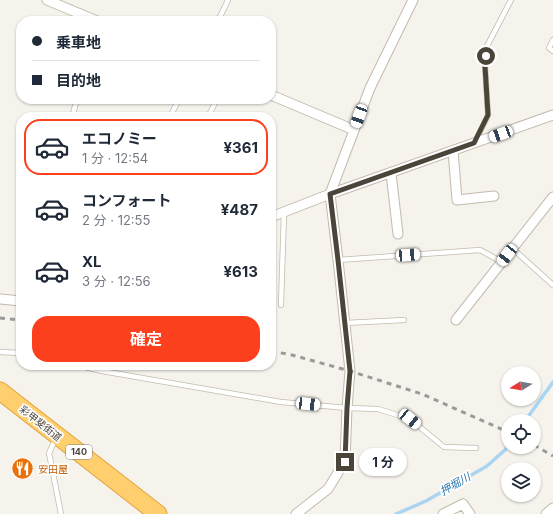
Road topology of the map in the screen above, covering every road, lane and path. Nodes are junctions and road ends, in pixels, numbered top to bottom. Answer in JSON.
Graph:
{"nodes":[{"id":1,"x":47,"y":0,"type":"edge"},
{"id":2,"x":228,"y":0,"type":"edge"},
{"id":3,"x":413,"y":0,"type":"edge"},
{"id":4,"x":511,"y":0,"type":"edge"},
{"id":5,"x":85,"y":16,"type":"edge"},
{"id":6,"x":220,"y":16,"type":"edge"},
{"id":7,"x":553,"y":40,"type":"edge"},
{"id":8,"x":553,"y":51,"type":"edge"},
{"id":9,"x":276,"y":97,"type":"edge"},
{"id":10,"x":553,"y":115,"type":"edge"},
{"id":11,"x":354,"y":130,"type":"junction"},
{"id":12,"x":474,"y":143,"type":"junction"},
{"id":13,"x":453,"y":151,"type":"junction"},
{"id":14,"x":391,"y":173,"type":"junction"},
{"id":15,"x":330,"y":194,"type":"junction"},
{"id":16,"x":494,"y":196,"type":"dead end"},
{"id":17,"x":553,"y":197,"type":"edge"},
{"id":18,"x":284,"y":212,"type":"junction"},
{"id":19,"x":276,"y":215,"type":"edge"},
{"id":20,"x":398,"y":234,"type":"dead end"},
{"id":21,"x":512,"y":248,"type":"junction"},
{"id":22,"x":338,"y":260,"type":"junction"},
{"id":23,"x":502,"y":262,"type":"junction"},
{"id":24,"x":553,"y":285,"type":"edge"},
{"id":25,"x":0,"y":299,"type":"edge"},
{"id":26,"x":16,"y":301,"type":"edge"},
{"id":27,"x":281,"y":305,"type":"dead end"},
{"id":28,"x":404,"y":320,"type":"dead end"},
{"id":29,"x":456,"y":320,"type":"dead end"},
{"id":30,"x":345,"y":323,"type":"junction"},
{"id":31,"x":0,"y":352,"type":"edge"},
{"id":32,"x":16,"y":353,"type":"edge"},
{"id":33,"x":98,"y":370,"type":"edge"},
{"id":34,"x":0,"y":390,"type":"edge"},
{"id":35,"x":347,"y":408,"type":"junction"},
{"id":36,"x":57,"y":435,"type":"junction"},
{"id":37,"x":476,"y":448,"type":"dead end"},
{"id":38,"x":553,"y":508,"type":"edge"},
{"id":39,"x":61,"y":514,"type":"edge"},
{"id":40,"x":158,"y":514,"type":"edge"},
{"id":41,"x":296,"y":514,"type":"edge"},
{"id":42,"x":443,"y":514,"type":"edge"},
{"id":43,"x":470,"y":514,"type":"edge"},
{"id":44,"x":546,"y":514,"type":"edge"}],
"edges":[{"from":1,"to":5,"type":"street"},
{"from":2,"to":6,"type":"lane"},
{"from":3,"to":11,"type":"street"},
{"from":4,"to":12,"type":"lane"},
{"from":7,"to":8,"type":"lane"},
{"from":9,"to":11,"type":"street"},
{"from":10,"to":12,"type":"street"},
{"from":11,"to":15,"type":"street"},
{"from":12,"to":13,"type":"street"},
{"from":13,"to":14,"type":"street"},
{"from":13,"to":16,"type":"street"},
{"from":14,"to":15,"type":"street"},
{"from":14,"to":20,"type":"street"},
{"from":15,"to":18,"type":"street"},
{"from":15,"to":22,"type":"street"},
{"from":17,"to":21,"type":"street"},
{"from":18,"to":19,"type":"street"},
{"from":18,"to":27,"type":"lane"},
{"from":21,"to":23,"type":"street"},
{"from":21,"to":24,"type":"lane"},
{"from":22,"to":23,"type":"lane"},
{"from":22,"to":30,"type":"street"},
{"from":23,"to":29,"type":"street"},
{"from":25,"to":26,"type":"street"},
{"from":28,"to":30,"type":"lane"},
{"from":30,"to":35,"type":"street"},
{"from":31,"to":32,"type":"lane"},
{"from":33,"to":35,"type":"lane"},
{"from":34,"to":36,"type":"highway","name":"彩甲斐街道","number":"140"},
{"from":35,"to":37,"type":"lane"},
{"from":35,"to":41,"type":"street"},
{"from":36,"to":39,"type":"lane"},
{"from":36,"to":40,"type":"highway","name":"彩甲斐街道","number":"140"},
{"from":38,"to":44,"type":"street"},
{"from":42,"to":43,"type":"street"}]}
